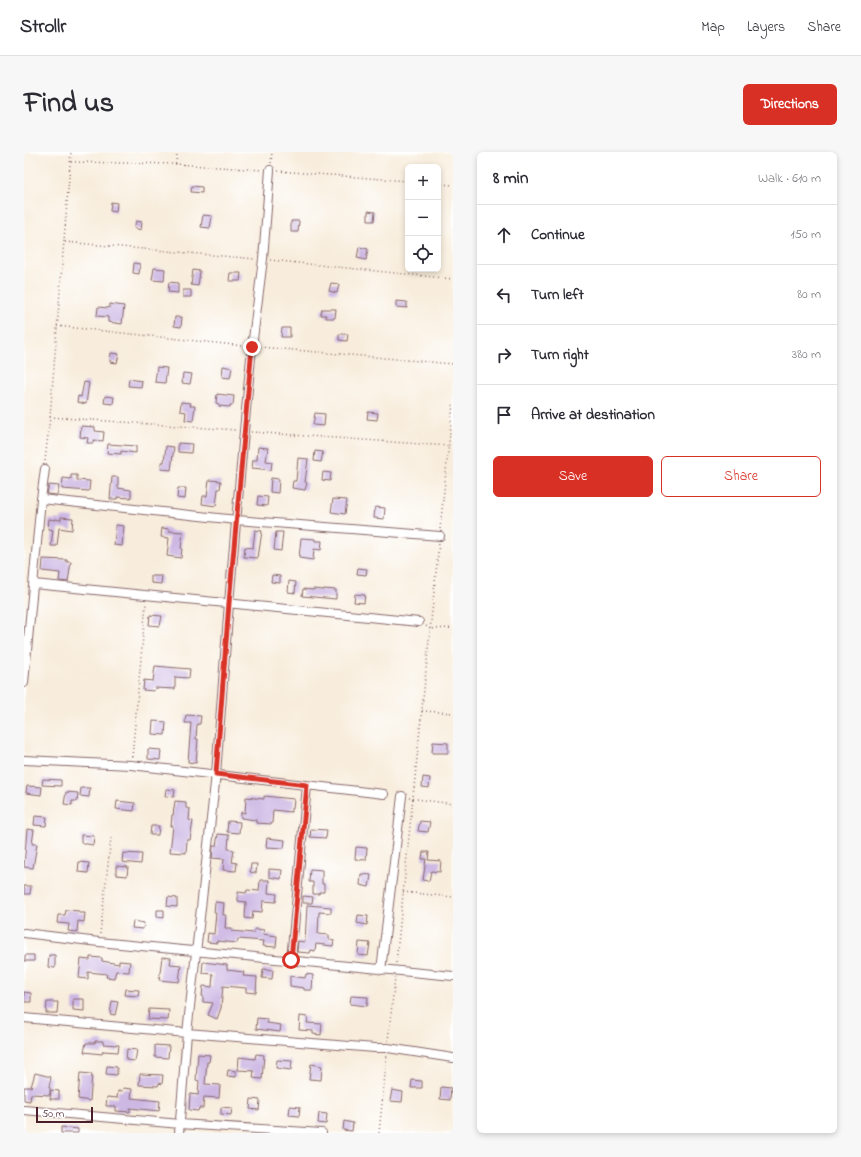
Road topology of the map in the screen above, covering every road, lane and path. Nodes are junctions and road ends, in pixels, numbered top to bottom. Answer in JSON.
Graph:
{"nodes":[{"id":1,"x":72,"y":152,"type":"edge"},
{"id":2,"x":177,"y":152,"type":"edge"},
{"id":3,"x":272,"y":152,"type":"edge"},
{"id":4,"x":71,"y":162,"type":"junction"},
{"id":5,"x":176,"y":164,"type":"junction"},
{"id":6,"x":270,"y":170,"type":"junction"},
{"id":7,"x":405,"y":181,"type":"edge"},
{"id":8,"x":441,"y":184,"type":"edge"},
{"id":9,"x":453,"y":185,"type":"edge"},
{"id":10,"x":453,"y":404,"type":"edge"},
{"id":11,"x":44,"y":469,"type":"joint"},
{"id":12,"x":41,"y":499,"type":"junction"},
{"id":13,"x":237,"y":520,"type":"junction"},
{"id":14,"x":440,"y":536,"type":"junction"},
{"id":15,"x":34,"y":584,"type":"junction"},
{"id":16,"x":146,"y":595,"type":"junction"},
{"id":17,"x":229,"y":603,"type":"junction"},
{"id":18,"x":419,"y":622,"type":"joint"},
{"id":19,"x":430,"y":628,"type":"junction"},
{"id":20,"x":453,"y":628,"type":"edge"},
{"id":21,"x":24,"y":683,"type":"edge"},
{"id":22,"x":422,"y":712,"type":"junction"},
{"id":23,"x":453,"y":713,"type":"edge"},
{"id":24,"x":24,"y":760,"type":"edge"},
{"id":25,"x":131,"y":765,"type":"junction"},
{"id":26,"x":216,"y":774,"type":"junction"},
{"id":27,"x":307,"y":785,"type":"junction"},
{"id":28,"x":384,"y":794,"type":"dead end"},
{"id":29,"x":402,"y":796,"type":"joint"},
{"id":30,"x":413,"y":798,"type":"junction"},
{"id":31,"x":453,"y":804,"type":"edge"},
{"id":32,"x":111,"y":838,"type":"dead end"},
{"id":33,"x":404,"y":892,"type":"junction"},
{"id":34,"x":453,"y":897,"type":"edge"},
{"id":35,"x":24,"y":933,"type":"edge"},
{"id":36,"x":99,"y":942,"type":"junction"},
{"id":37,"x":196,"y":951,"type":"junction"},
{"id":38,"x":291,"y":960,"type":"junction"},
{"id":39,"x":381,"y":970,"type":"junction"},
{"id":40,"x":395,"y":971,"type":"junction"},
{"id":41,"x":453,"y":976,"type":"edge"},
{"id":42,"x":24,"y":1018,"type":"edge"},
{"id":43,"x":187,"y":1033,"type":"junction"},
{"id":44,"x":388,"y":1048,"type":"junction"},
{"id":45,"x":453,"y":1058,"type":"edge"},
{"id":46,"x":24,"y":1110,"type":"edge"},
{"id":47,"x":180,"y":1129,"type":"edge"},
{"id":48,"x":322,"y":1133,"type":"edge"},
{"id":49,"x":379,"y":1133,"type":"edge"}],
"edges":[{"from":1,"to":4,"type":"path"},
{"from":2,"to":5,"type":"path"},
{"from":3,"to":6,"type":"path"},
{"from":4,"to":5,"type":"path"},
{"from":4,"to":11,"type":"path"},
{"from":5,"to":6,"type":"path"},
{"from":6,"to":7,"type":"path"},
{"from":6,"to":13,"type":"street"},
{"from":8,"to":9,"type":"path"},
{"from":10,"to":14,"type":"path"},
{"from":11,"to":12,"type":"street"},
{"from":12,"to":13,"type":"street"},
{"from":12,"to":15,"type":"street"},
{"from":13,"to":14,"type":"street"},
{"from":13,"to":17,"type":"street"},
{"from":14,"to":19,"type":"path"},
{"from":15,"to":16,"type":"street"},
{"from":15,"to":21,"type":"street"},
{"from":16,"to":17,"type":"street"},
{"from":16,"to":25,"type":"path"},
{"from":17,"to":18,"type":"street"},
{"from":17,"to":26,"type":"street"},
{"from":18,"to":19,"type":"path"},
{"from":19,"to":20,"type":"path"},
{"from":19,"to":22,"type":"path"},
{"from":22,"to":23,"type":"path"},
{"from":22,"to":30,"type":"path"},
{"from":24,"to":25,"type":"street"},
{"from":25,"to":26,"type":"street"},
{"from":26,"to":27,"type":"street"},
{"from":26,"to":37,"type":"street"},
{"from":27,"to":28,"type":"street"},
{"from":27,"to":38,"type":"street"},
{"from":29,"to":30,"type":"path"},
{"from":29,"to":39,"type":"street"},
{"from":30,"to":31,"type":"path"},
{"from":30,"to":33,"type":"path"},
{"from":32,"to":36,"type":"path"},
{"from":33,"to":34,"type":"path"},
{"from":33,"to":40,"type":"path"},
{"from":35,"to":36,"type":"street"},
{"from":36,"to":37,"type":"street"},
{"from":37,"to":38,"type":"street"},
{"from":37,"to":43,"type":"street"},
{"from":38,"to":39,"type":"street"},
{"from":39,"to":40,"type":"street"},
{"from":40,"to":41,"type":"street"},
{"from":40,"to":44,"type":"path"},
{"from":42,"to":43,"type":"street"},
{"from":43,"to":44,"type":"street"},
{"from":43,"to":47,"type":"street"},
{"from":44,"to":45,"type":"street"},
{"from":44,"to":49,"type":"path"},
{"from":46,"to":47,"type":"street"},
{"from":47,"to":48,"type":"street"}]}
